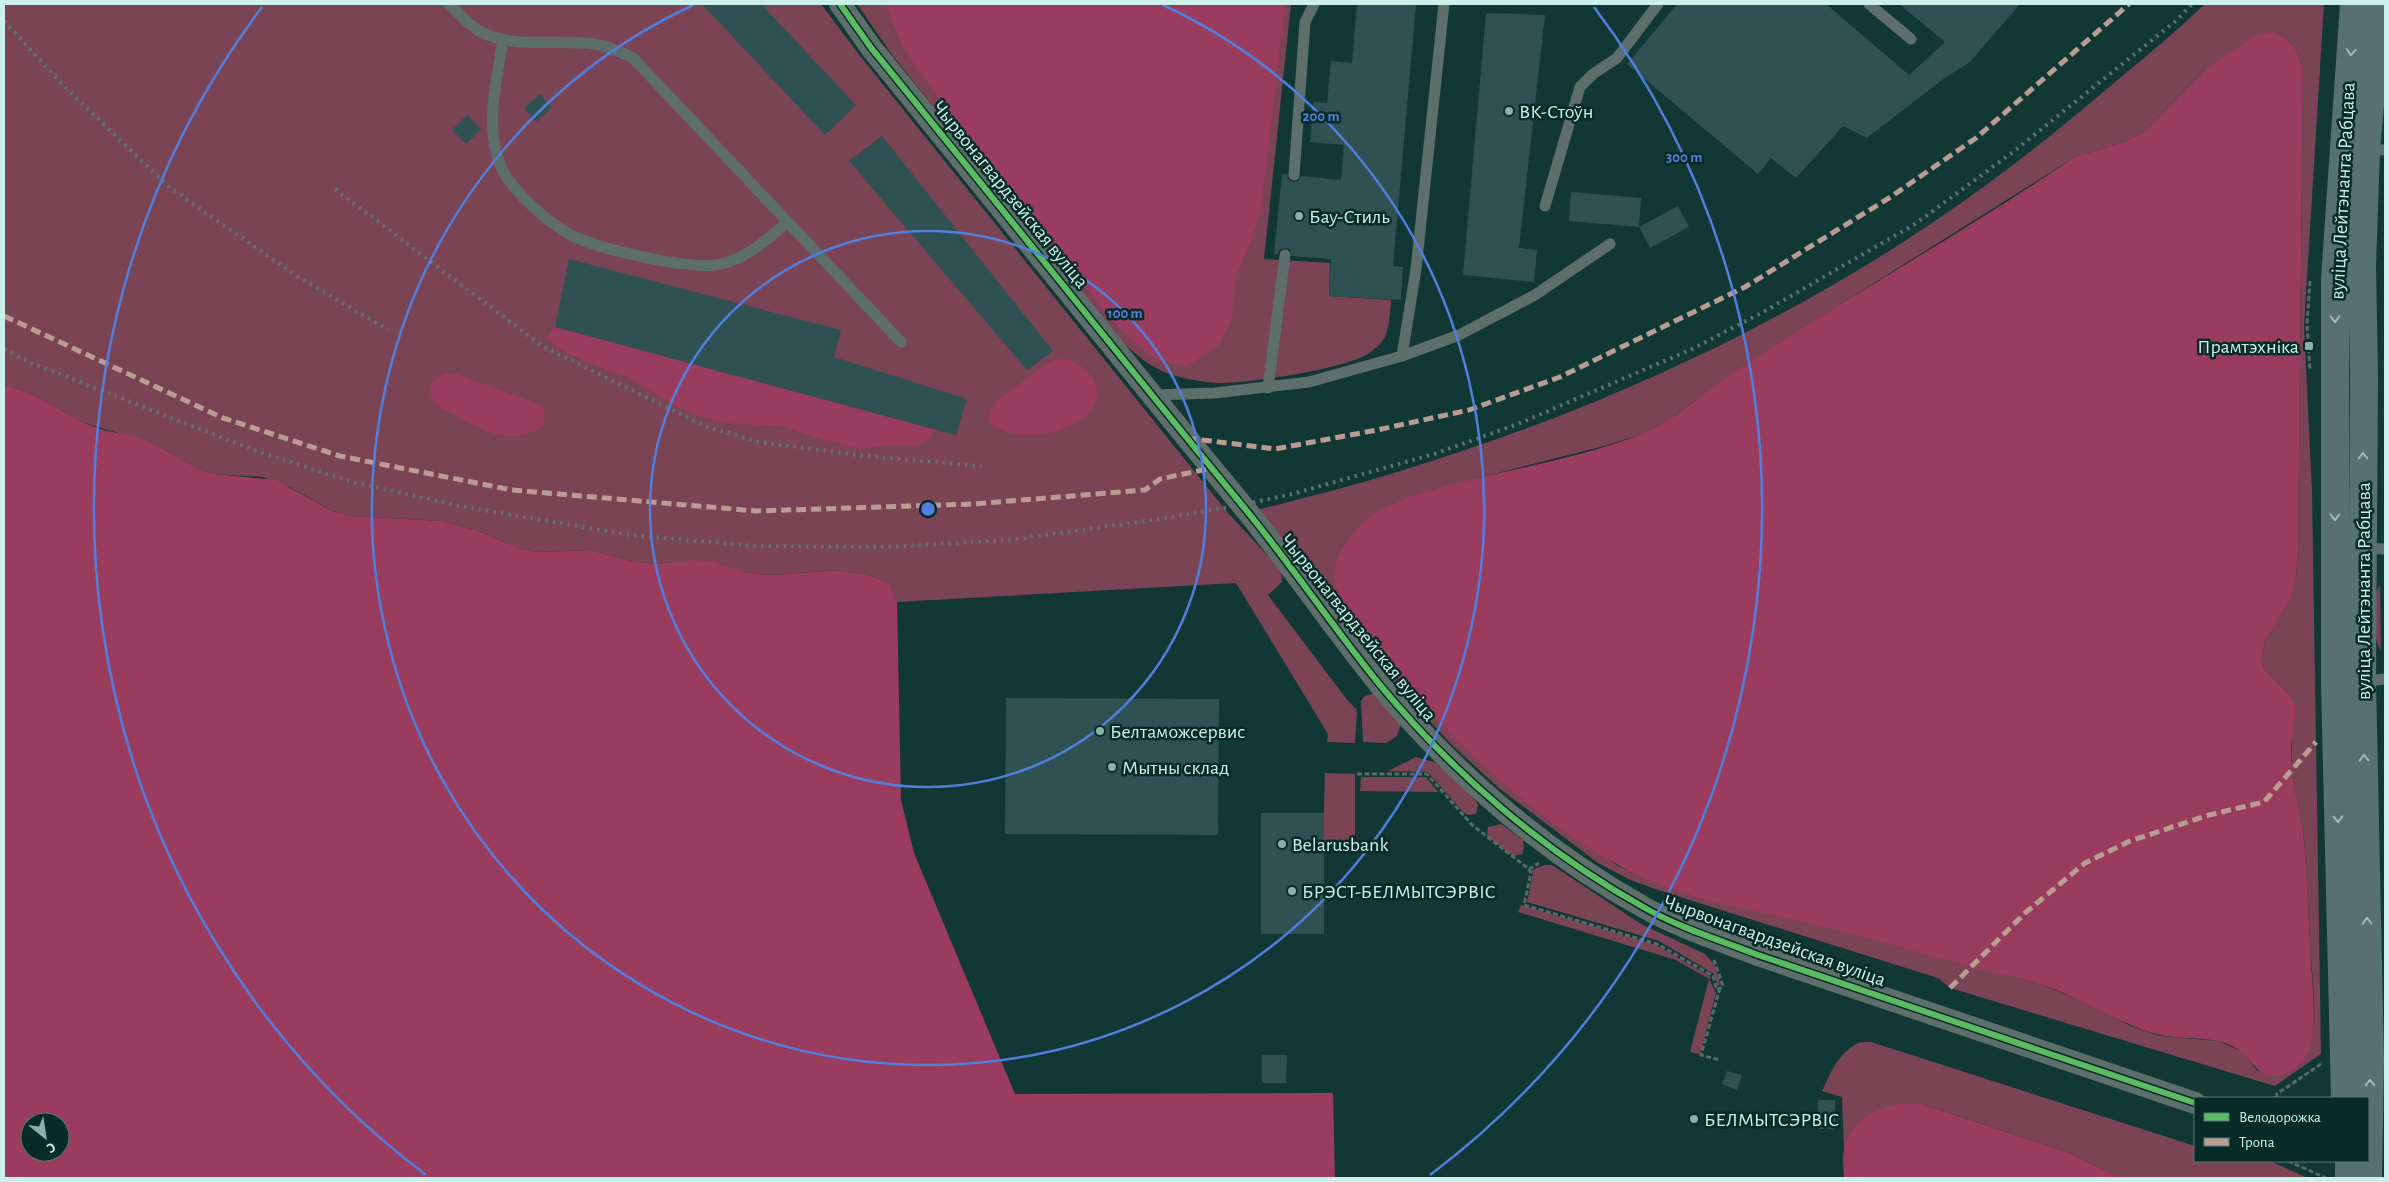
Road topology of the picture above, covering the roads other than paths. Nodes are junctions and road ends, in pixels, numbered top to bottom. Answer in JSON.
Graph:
{"nodes":[{"id":1,"x":450,"y":4,"type":"edge"},
{"id":2,"x":840,"y":4,"type":"edge"},
{"id":3,"x":1314,"y":4,"type":"edge"},
{"id":4,"x":1444,"y":4,"type":"edge"},
{"id":5,"x":1658,"y":4,"type":"edge"},
{"id":6,"x":1869,"y":4,"type":"edge"},
{"id":7,"x":2354,"y":4,"type":"edge"},
{"id":8,"x":2379,"y":4,"type":"edge"},
{"id":9,"x":1910,"y":39,"type":"dead end"},
{"id":10,"x":503,"y":40,"type":"junction"},
{"id":11,"x":2365,"y":149,"type":"edge"},
{"id":12,"x":1294,"y":175,"type":"dead end"},
{"id":13,"x":1545,"y":206,"type":"dead end"},
{"id":14,"x":788,"y":222,"type":"junction"},
{"id":15,"x":1610,"y":244,"type":"dead end"},
{"id":16,"x":1285,"y":255,"type":"dead end"},
{"id":17,"x":901,"y":342,"type":"dead end"},
{"id":18,"x":1402,"y":356,"type":"junction"},
{"id":19,"x":1268,"y":388,"type":"junction"},
{"id":20,"x":1153,"y":395,"type":"junction"},
{"id":21,"x":2356,"y":548,"type":"edge"},
{"id":22,"x":2356,"y":682,"type":"edge"},
{"id":23,"x":2346,"y":1097,"type":"edge"},
{"id":24,"x":2194,"y":1103,"type":"edge"},
{"id":25,"x":2369,"y":1119,"type":"edge"},
{"id":26,"x":2349,"y":1162,"type":"edge"},
{"id":27,"x":2368,"y":1162,"type":"edge"},
{"id":28,"x":2349,"y":1178,"type":"edge"},
{"id":29,"x":2368,"y":1178,"type":"edge"}],
"edges":[{"from":1,"to":10,"type":"lane"},
{"from":2,"to":20,"type":"street","name":"Чырвонагвардзейская вуліца"},
{"from":3,"to":12,"type":"lane"},
{"from":4,"to":18,"type":"lane"},
{"from":5,"to":13,"type":"lane"},
{"from":6,"to":9,"type":"lane"},
{"from":7,"to":11,"type":"highway","name":"вуліца Лейтэнанта Рабцава","one_way":true},
{"from":8,"to":11,"type":"highway","name":"вуліца Лейтэнанта Рабцава"},
{"from":10,"to":14,"type":"lane"},
{"from":10,"to":14,"type":"lane"},
{"from":11,"to":21,"type":"highway","name":"вуліца Лейтэнанта Рабцава"},
{"from":14,"to":17,"type":"lane"},
{"from":15,"to":18,"type":"lane"},
{"from":16,"to":19,"type":"lane"},
{"from":18,"to":19,"type":"lane"},
{"from":19,"to":20,"type":"lane"},
{"from":20,"to":24,"type":"street","name":"Чырвонагвардзейская вуліца"},
{"from":21,"to":22,"type":"highway","name":"вуліца Лейтэнанта Рабцава"},
{"from":22,"to":23,"type":"highway","name":"вуліца Лейтэнанта Рабцава","one_way":true},
{"from":25,"to":22,"type":"highway","name":"вуліца Лейтэнанта Рабцава","one_way":true},
{"from":26,"to":28,"type":"highway"},
{"from":29,"to":27,"type":"highway","name":"вуліца Лейтэнанта Рабцава","one_way":true}]}
